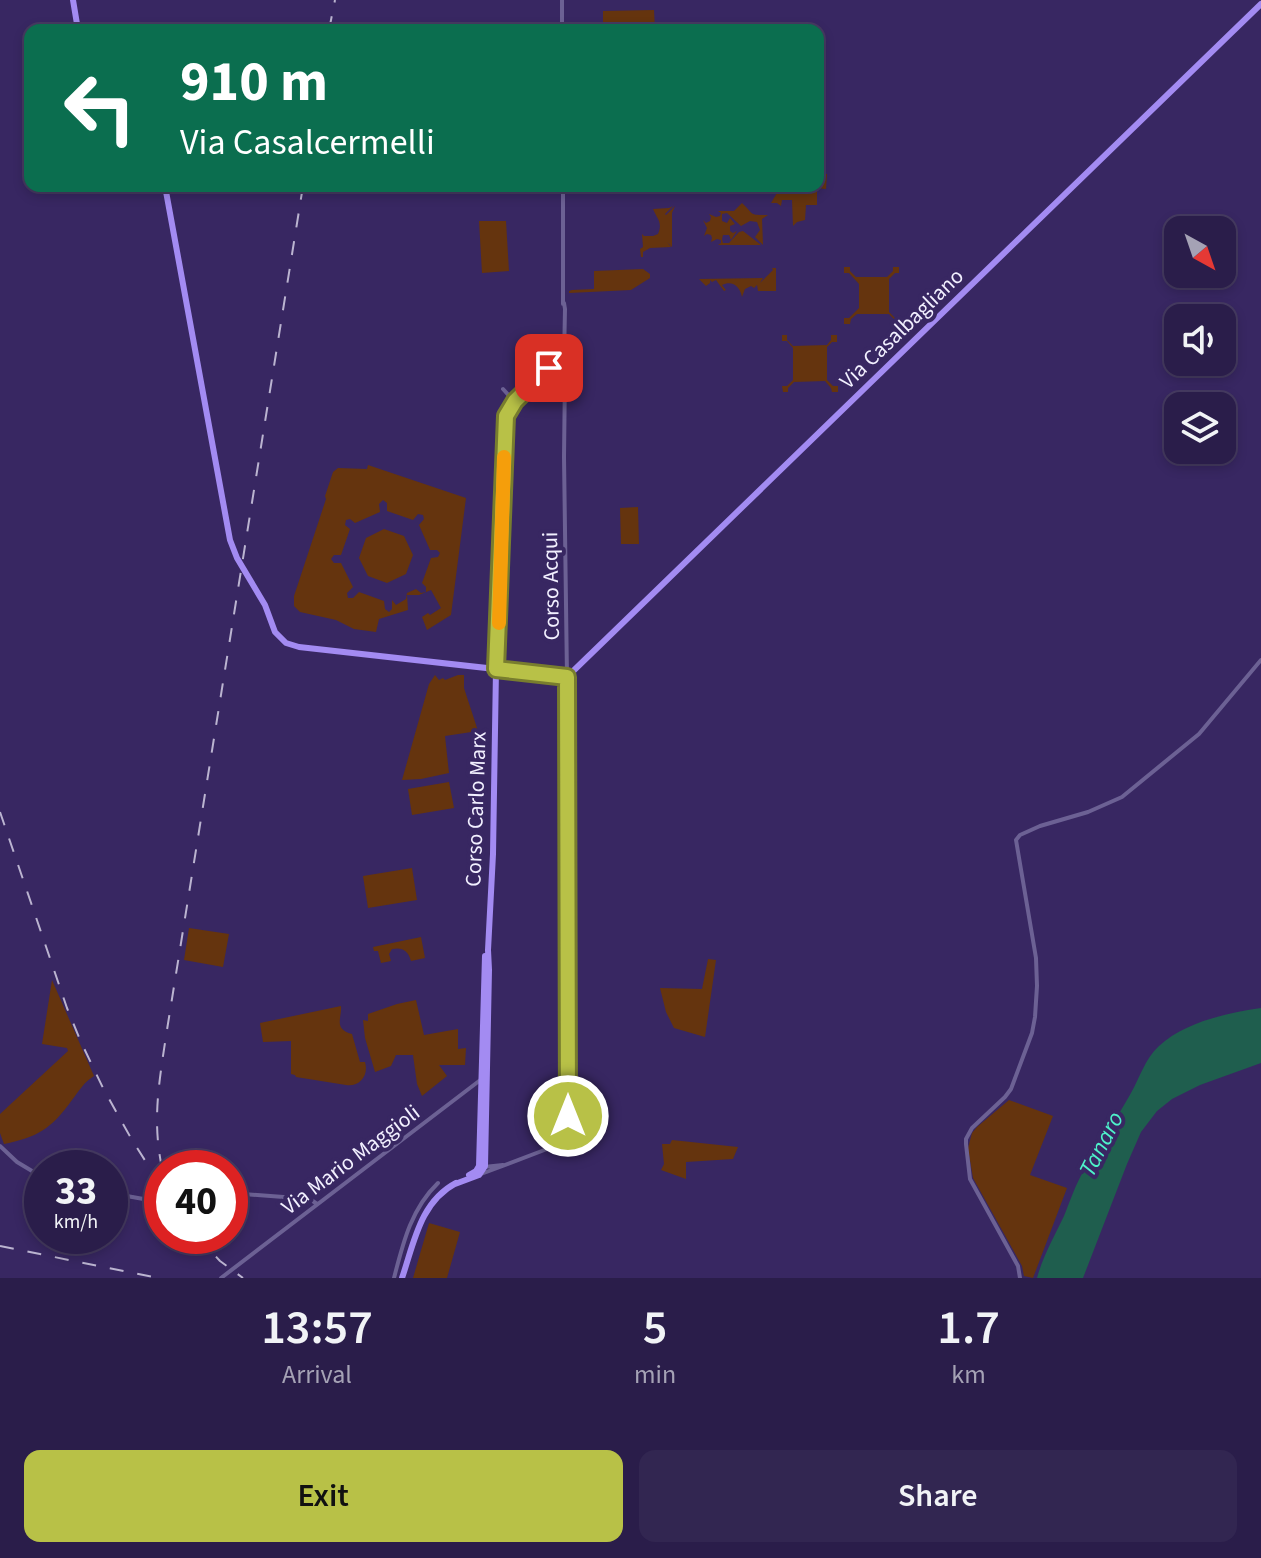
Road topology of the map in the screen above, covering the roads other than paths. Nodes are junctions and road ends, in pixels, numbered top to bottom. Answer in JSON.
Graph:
{"nodes":[{"id":1,"x":73,"y":0,"type":"edge"},
{"id":2,"x":562,"y":0,"type":"edge"},
{"id":3,"x":1261,"y":4,"type":"edge"},
{"id":4,"x":77,"y":24,"type":"edge"},
{"id":5,"x":562,"y":24,"type":"edge"},
{"id":6,"x":166,"y":192,"type":"edge"},
{"id":7,"x":563,"y":192,"type":"edge"},
{"id":8,"x":564,"y":303,"type":"junction"},
{"id":9,"x":564,"y":363,"type":"junction"},
{"id":10,"x":555,"y":364,"type":"junction"},
{"id":11,"x":565,"y":380,"type":"junction"},
{"id":12,"x":503,"y":389,"type":"dead end"},
{"id":13,"x":513,"y":400,"type":"junction"},
{"id":14,"x":1261,"y":660,"type":"edge"},
{"id":15,"x":496,"y":669,"type":"junction"},
{"id":16,"x":567,"y":677,"type":"junction"},
{"id":17,"x":484,"y":1078,"type":"junction"},
{"id":18,"x":1,"y":1145,"type":"edge"},
{"id":19,"x":485,"y":1156,"type":"junction"},
{"id":20,"x":506,"y":1164,"type":"junction"},
{"id":21,"x":494,"y":1165,"type":"junction"},
{"id":22,"x":24,"y":1166,"type":"edge"},
{"id":23,"x":485,"y":1166,"type":"junction"},
{"id":24,"x":478,"y":1173,"type":"junction"},
{"id":25,"x":438,"y":1183,"type":"dead end"},
{"id":26,"x":248,"y":1194,"type":"edge"},
{"id":27,"x":317,"y":1204,"type":"junction"},
{"id":28,"x":221,"y":1278,"type":"edge"},
{"id":29,"x":394,"y":1278,"type":"edge"},
{"id":30,"x":402,"y":1278,"type":"edge"},
{"id":31,"x":1020,"y":1278,"type":"edge"}],
"edges":[{"from":1,"to":4,"type":"main road"},
{"from":2,"to":5,"type":"street"},
{"from":3,"to":16,"type":"main road","name":"Via Casalbagliano"},
{"from":6,"to":15,"type":"main road"},
{"from":7,"to":8,"type":"street"},
{"from":8,"to":9,"type":"street","name":"Corso Acqui"},
{"from":8,"to":10,"type":"street"},
{"from":9,"to":10,"type":"street"},
{"from":9,"to":10,"type":"street"},
{"from":9,"to":11,"type":"street","name":"Corso Acqui"},
{"from":10,"to":11,"type":"street"},
{"from":10,"to":13,"type":"street"},
{"from":11,"to":16,"type":"street","name":"Corso Acqui"},
{"from":12,"to":13,"type":"street"},
{"from":13,"to":15,"type":"street","name":"Corso Carlo Marx"},
{"from":14,"to":31,"type":"street"},
{"from":15,"to":16,"type":"main road"},
{"from":15,"to":17,"type":"main road","name":"Corso Carlo Marx"},
{"from":16,"to":20,"type":"street","name":"Corso Acqui"},
{"from":17,"to":19,"type":"main road"},
{"from":17,"to":24,"type":"main road"},
{"from":17,"to":27,"type":"street","name":"Via Mario Maggioli"},
{"from":18,"to":22,"type":"street"},
{"from":19,"to":21,"type":"street"},
{"from":19,"to":23,"type":"main road"},
{"from":20,"to":21,"type":"street"},
{"from":20,"to":24,"type":"street"},
{"from":21,"to":23,"type":"street"},
{"from":23,"to":24,"type":"main road"},
{"from":24,"to":30,"type":"main road"},
{"from":25,"to":29,"type":"street"},
{"from":26,"to":27,"type":"street"},
{"from":27,"to":28,"type":"street","name":"Via Mario Maggioli"}]}
